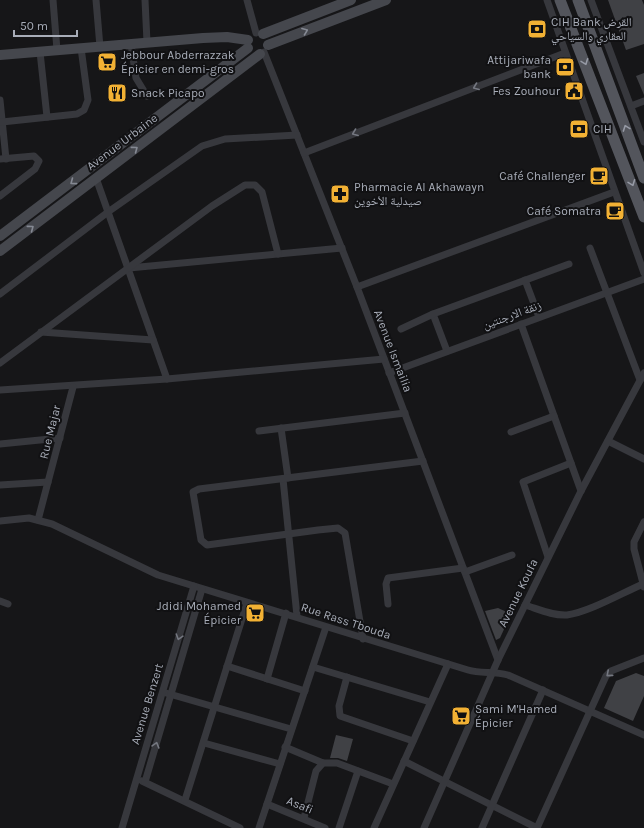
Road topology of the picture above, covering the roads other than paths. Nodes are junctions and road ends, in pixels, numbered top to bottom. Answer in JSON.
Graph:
{"nodes":[{"id":1,"x":53,"y":0,"type":"edge"},
{"id":2,"x":96,"y":0,"type":"edge"},
{"id":3,"x":145,"y":0,"type":"edge"},
{"id":4,"x":247,"y":0,"type":"edge"},
{"id":5,"x":351,"y":0,"type":"edge"},
{"id":6,"x":386,"y":0,"type":"edge"},
{"id":7,"x":546,"y":0,"type":"edge"},
{"id":8,"x":560,"y":0,"type":"edge"},
{"id":9,"x":578,"y":0,"type":"edge"},
{"id":10,"x":591,"y":0,"type":"edge"},
{"id":11,"x":254,"y":39,"type":"junction"},
{"id":12,"x":148,"y":42,"type":"junction"},
{"id":13,"x":131,"y":44,"type":"junction"},
{"id":14,"x":100,"y":47,"type":"junction"},
{"id":15,"x":81,"y":48,"type":"junction"},
{"id":16,"x":58,"y":50,"type":"junction"},
{"id":17,"x":264,"y":50,"type":"junction"},
{"id":18,"x":40,"y":52,"type":"junction"},
{"id":19,"x":565,"y":54,"type":"junction"},
{"id":20,"x":0,"y":55,"type":"edge"},
{"id":21,"x":147,"y":96,"type":"dead end"},
{"id":22,"x":0,"y":100,"type":"edge"},
{"id":23,"x":644,"y":101,"type":"edge"},
{"id":24,"x":630,"y":106,"type":"junction"},
{"id":25,"x":47,"y":117,"type":"junction"},
{"id":26,"x":2,"y":122,"type":"junction"},
{"id":27,"x":297,"y":135,"type":"junction"},
{"id":28,"x":644,"y":142,"type":"edge"},
{"id":29,"x":304,"y":152,"type":"junction"},
{"id":30,"x":3,"y":159,"type":"edge"},
{"id":31,"x":96,"y":178,"type":"junction"},
{"id":32,"x":644,"y":178,"type":"edge"},
{"id":33,"x":614,"y":192,"type":"junction"},
{"id":34,"x":0,"y":196,"type":"edge"},
{"id":35,"x":108,"y":212,"type":"junction"},
{"id":36,"x":644,"y":218,"type":"edge"},
{"id":37,"x":0,"y":236,"type":"edge"},
{"id":38,"x":342,"y":248,"type":"junction"},
{"id":39,"x":590,"y":248,"type":"dead end"},
{"id":40,"x":0,"y":251,"type":"edge"},
{"id":41,"x":278,"y":254,"type":"junction"},
{"id":42,"x":569,"y":264,"type":"dead end"},
{"id":43,"x":128,"y":268,"type":"junction"},
{"id":44,"x":644,"y":273,"type":"edge"},
{"id":45,"x":644,"y":279,"type":"edge"},
{"id":46,"x":524,"y":280,"type":"junction"},
{"id":47,"x":357,"y":287,"type":"junction"},
{"id":48,"x":607,"y":292,"type":"junction"},
{"id":49,"x":0,"y":294,"type":"edge"},
{"id":50,"x":433,"y":314,"type":"junction"},
{"id":51,"x":539,"y":317,"type":"junction"},
{"id":52,"x":520,"y":324,"type":"junction"},
{"id":53,"x":401,"y":329,"type":"dead end"},
{"id":54,"x":41,"y":332,"type":"junction"},
{"id":55,"x":153,"y":340,"type":"junction"},
{"id":56,"x":447,"y":351,"type":"junction"},
{"id":57,"x":384,"y":359,"type":"junction"},
{"id":58,"x":0,"y":363,"type":"edge"},
{"id":59,"x":389,"y":373,"type":"junction"},
{"id":60,"x":642,"y":376,"type":"edge"},
{"id":61,"x":167,"y":379,"type":"junction"},
{"id":62,"x":72,"y":387,"type":"junction"},
{"id":63,"x":0,"y":390,"type":"edge"},
{"id":64,"x":405,"y":414,"type":"junction"},
{"id":65,"x":554,"y":416,"type":"junction"},
{"id":66,"x":281,"y":428,"type":"junction"},
{"id":67,"x":259,"y":431,"type":"dead end"},
{"id":68,"x":511,"y":432,"type":"dead end"},
{"id":69,"x":60,"y":438,"type":"junction"},
{"id":70,"x":608,"y":441,"type":"junction"},
{"id":71,"x":0,"y":444,"type":"edge"},
{"id":72,"x":644,"y":458,"type":"edge"},
{"id":73,"x":423,"y":461,"type":"junction"},
{"id":74,"x":571,"y":464,"type":"junction"},
{"id":75,"x":285,"y":479,"type":"junction"},
{"id":76,"x":48,"y":482,"type":"junction"},
{"id":77,"x":0,"y":485,"type":"edge"},
{"id":78,"x":581,"y":491,"type":"junction"},
{"id":79,"x":0,"y":520,"type":"edge"},
{"id":80,"x":38,"y":520,"type":"junction"},
{"id":81,"x":644,"y":522,"type":"edge"},
{"id":82,"x":290,"y":534,"type":"junction"},
{"id":83,"x":512,"y":555,"type":"dead end"},
{"id":84,"x":548,"y":557,"type":"junction"},
{"id":85,"x":464,"y":570,"type":"junction"},
{"id":86,"x":644,"y":585,"type":"edge"},
{"id":87,"x":194,"y":586,"type":"junction"},
{"id":88,"x":202,"y":589,"type":"junction"},
{"id":89,"x":0,"y":601,"type":"edge"},
{"id":90,"x":247,"y":603,"type":"junction"},
{"id":91,"x":8,"y":604,"type":"dead end"},
{"id":92,"x":388,"y":604,"type":"dead end"},
{"id":93,"x":525,"y":605,"type":"junction"},
{"id":94,"x":286,"y":613,"type":"junction"},
{"id":95,"x":297,"y":616,"type":"junction"},
{"id":96,"x":326,"y":627,"type":"junction"},
{"id":97,"x":362,"y":639,"type":"junction"},
{"id":98,"x":644,"y":658,"type":"edge"},
{"id":99,"x":498,"y":660,"type":"junction"},
{"id":100,"x":448,"y":664,"type":"junction"},
{"id":101,"x":227,"y":666,"type":"junction"},
{"id":102,"x":313,"y":667,"type":"junction"},
{"id":103,"x":492,"y":672,"type":"junction"},
{"id":104,"x":346,"y":677,"type":"junction"},
{"id":105,"x":267,"y":679,"type":"junction"},
{"id":106,"x":543,"y":690,"type":"junction"},
{"id":107,"x":305,"y":691,"type":"junction"},
{"id":108,"x":162,"y":692,"type":"junction"},
{"id":109,"x":171,"y":694,"type":"junction"},
{"id":110,"x":430,"y":702,"type":"junction"},
{"id":111,"x":214,"y":707,"type":"junction"},
{"id":112,"x":590,"y":712,"type":"junction"},
{"id":113,"x":291,"y":729,"type":"junction"},
{"id":114,"x":644,"y":735,"type":"edge"},
{"id":115,"x":413,"y":741,"type":"junction"},
{"id":116,"x":204,"y":743,"type":"junction"},
{"id":117,"x":285,"y":747,"type":"junction"},
{"id":118,"x":404,"y":761,"type":"junction"},
{"id":119,"x":280,"y":764,"type":"junction"},
{"id":120,"x":322,"y":764,"type":"junction"},
{"id":121,"x":358,"y":771,"type":"junction"},
{"id":122,"x":137,"y":778,"type":"junction"},
{"id":123,"x":444,"y":780,"type":"junction"},
{"id":124,"x":146,"y":782,"type":"junction"},
{"id":125,"x":393,"y":784,"type":"junction"},
{"id":126,"x":185,"y":800,"type":"junction"},
{"id":127,"x":267,"y":804,"type":"junction"},
{"id":128,"x":492,"y":805,"type":"junction"},
{"id":129,"x":304,"y":818,"type":"junction"},
{"id":130,"x":122,"y":828,"type":"edge"},
{"id":131,"x":240,"y":828,"type":"edge"},
{"id":132,"x":260,"y":828,"type":"edge"},
{"id":133,"x":325,"y":828,"type":"edge"},
{"id":134,"x":338,"y":828,"type":"edge"},
{"id":135,"x":374,"y":828,"type":"edge"},
{"id":136,"x":424,"y":828,"type":"edge"},
{"id":137,"x":482,"y":828,"type":"edge"},
{"id":138,"x":537,"y":828,"type":"edge"}],
"edges":[{"from":1,"to":16,"type":"street"},
{"from":2,"to":14,"type":"street"},
{"from":3,"to":12,"type":"street"},
{"from":4,"to":11,"type":"street"},
{"from":5,"to":11,"type":"street","name":"Avenue Urbaine"},
{"from":17,"to":6,"type":"street","name":"Avenue Urbaine","one_way":true},
{"from":7,"to":19,"type":"street"},
{"from":8,"to":36,"type":"main road","one_way":true},
{"from":32,"to":9,"type":"main road","one_way":true},
{"from":10,"to":24,"type":"street"},
{"from":11,"to":12,"type":"street"},
{"from":11,"to":17,"type":"street"},
{"from":11,"to":17,"type":"street"},
{"from":11,"to":37,"type":"street","name":"Avenue Urbaine","one_way":true},
{"from":12,"to":13,"type":"street"},
{"from":13,"to":14,"type":"street"},
{"from":13,"to":21,"type":"street"},
{"from":14,"to":15,"type":"street"},
{"from":15,"to":16,"type":"street"},
{"from":15,"to":25,"type":"street"},
{"from":16,"to":18,"type":"street"},
{"from":17,"to":27,"type":"street","name":"Avenue Ismailia"},
{"from":31,"to":17,"type":"street","name":"Avenue Urbaine","one_way":true},
{"from":18,"to":20,"type":"street"},
{"from":18,"to":25,"type":"street"},
{"from":19,"to":29,"type":"street","one_way":true},
{"from":19,"to":33,"type":"street"},
{"from":22,"to":26,"type":"street"},
{"from":23,"to":24,"type":"street"},
{"from":24,"to":28,"type":"street"},
{"from":25,"to":26,"type":"street"},
{"from":26,"to":30,"type":"street"},
{"from":27,"to":29,"type":"street","name":"Avenue Ismailia"},
{"from":27,"to":35,"type":"street"},
{"from":29,"to":38,"type":"street","name":"Avenue Ismailia"},
{"from":30,"to":34,"type":"street"},
{"from":31,"to":35,"type":"street"},
{"from":40,"to":31,"type":"street","name":"Avenue Urbaine","one_way":true},
{"from":33,"to":44,"type":"street"},
{"from":33,"to":47,"type":"street"},
{"from":35,"to":43,"type":"street"},
{"from":35,"to":49,"type":"street"},
{"from":38,"to":41,"type":"street"},
{"from":38,"to":47,"type":"street","name":"Avenue Ismailia"},
{"from":39,"to":48,"type":"street"},
{"from":41,"to":43,"type":"street"},
{"from":41,"to":43,"type":"street"},
{"from":42,"to":46,"type":"street"},
{"from":43,"to":54,"type":"street"},
{"from":43,"to":55,"type":"street"},
{"from":45,"to":48,"type":"street","name":"زنقة الارجنتين"},
{"from":46,"to":50,"type":"street"},
{"from":46,"to":51,"type":"street"},
{"from":47,"to":57,"type":"street","name":"Avenue Ismailia"},
{"from":48,"to":51,"type":"street","name":"زنقة الارجنتين"},
{"from":48,"to":60,"type":"street"},
{"from":50,"to":53,"type":"street"},
{"from":50,"to":56,"type":"street"},
{"from":51,"to":52,"type":"street","name":"زنقة الارجنتين"},
{"from":52,"to":56,"type":"street","name":"زنقة الارجنتين"},
{"from":52,"to":65,"type":"street"},
{"from":54,"to":55,"type":"street"},
{"from":54,"to":58,"type":"street"},
{"from":55,"to":61,"type":"street"},
{"from":56,"to":59,"type":"street","name":"زنقة الارجنتين"},
{"from":57,"to":59,"type":"street","name":"Avenue Ismailia"},
{"from":57,"to":61,"type":"street"},
{"from":59,"to":64,"type":"street","name":"Avenue Ismailia"},
{"from":60,"to":70,"type":"street","name":"Avenue Koufa"},
{"from":61,"to":62,"type":"street"},
{"from":62,"to":63,"type":"street"},
{"from":62,"to":69,"type":"street","name":"Rue Majar"},
{"from":64,"to":66,"type":"street"},
{"from":64,"to":73,"type":"street","name":"Avenue Ismailia"},
{"from":65,"to":68,"type":"street"},
{"from":65,"to":74,"type":"street"},
{"from":66,"to":67,"type":"street"},
{"from":66,"to":75,"type":"street"},
{"from":69,"to":71,"type":"street"},
{"from":69,"to":76,"type":"street","name":"Rue Majar"},
{"from":70,"to":72,"type":"street"},
{"from":70,"to":78,"type":"street","name":"Avenue Koufa"},
{"from":73,"to":75,"type":"street"},
{"from":73,"to":85,"type":"street","name":"Avenue Ismailia"},
{"from":74,"to":78,"type":"street"},
{"from":74,"to":84,"type":"street"},
{"from":75,"to":82,"type":"street"},
{"from":75,"to":82,"type":"street"},
{"from":76,"to":77,"type":"street"},
{"from":76,"to":80,"type":"street","name":"Rue Majar"},
{"from":78,"to":84,"type":"street","name":"Avenue Koufa"},
{"from":79,"to":80,"type":"street","name":"Rue Rass Tbouda"},
{"from":80,"to":87,"type":"street","name":"Rue Rass Tbouda"},
{"from":81,"to":86,"type":"street"},
{"from":82,"to":95,"type":"street"},
{"from":82,"to":97,"type":"street"},
{"from":83,"to":85,"type":"street"},
{"from":84,"to":93,"type":"street","name":"Avenue Koufa"},
{"from":85,"to":92,"type":"street"},
{"from":85,"to":99,"type":"street","name":"Avenue Ismailia"},
{"from":86,"to":93,"type":"street"},
{"from":87,"to":88,"type":"street","name":"Rue Rass Tbouda"},
{"from":87,"to":108,"type":"street","name":"Avenue Benzert","one_way":true},
{"from":88,"to":90,"type":"street","name":"Rue Rass Tbouda"},
{"from":88,"to":109,"type":"street","name":"Avenue Benzert"},
{"from":89,"to":91,"type":"street"},
{"from":90,"to":94,"type":"street","name":"Rue Rass Tbouda"},
{"from":90,"to":101,"type":"street"},
{"from":93,"to":99,"type":"street","name":"Avenue Koufa"},
{"from":94,"to":95,"type":"street","name":"Rue Rass Tbouda"},
{"from":94,"to":105,"type":"street"},
{"from":95,"to":96,"type":"street","name":"Rue Rass Tbouda"},
{"from":96,"to":97,"type":"street","name":"Rue Rass Tbouda"},
{"from":96,"to":102,"type":"street"},
{"from":97,"to":100,"type":"street","name":"Rue Rass Tbouda"},
{"from":98,"to":112,"type":"street","one_way":true},
{"from":99,"to":103,"type":"street","name":"Avenue Koufa"},
{"from":100,"to":103,"type":"street","name":"Rue Rass Tbouda"},
{"from":100,"to":110,"type":"street"},
{"from":101,"to":105,"type":"street"},
{"from":101,"to":111,"type":"street"},
{"from":102,"to":104,"type":"street"},
{"from":102,"to":107,"type":"street"},
{"from":103,"to":106,"type":"street","name":"Rue Rass Tbouda"},
{"from":103,"to":123,"type":"street","name":"Avenue Koufa"},
{"from":104,"to":110,"type":"street"},
{"from":104,"to":115,"type":"street"},
{"from":105,"to":107,"type":"street"},
{"from":106,"to":112,"type":"street","name":"Rue Rass Tbouda"},
{"from":106,"to":128,"type":"street"},
{"from":107,"to":113,"type":"street"},
{"from":108,"to":109,"type":"street"},
{"from":108,"to":122,"type":"street","name":"Avenue Benzert"},
{"from":109,"to":111,"type":"street"},
{"from":124,"to":109,"type":"street","name":"Avenue Benzert","one_way":true},
{"from":110,"to":115,"type":"street"},
{"from":111,"to":113,"type":"street"},
{"from":111,"to":116,"type":"street"},
{"from":112,"to":114,"type":"street","name":"Rue Rass Tbouda"},
{"from":112,"to":138,"type":"street"},
{"from":113,"to":117,"type":"street"},
{"from":115,"to":118,"type":"street"},
{"from":116,"to":119,"type":"street"},
{"from":116,"to":126,"type":"street"},
{"from":117,"to":119,"type":"street"},
{"from":117,"to":120,"type":"street"},
{"from":118,"to":123,"type":"street"},
{"from":118,"to":125,"type":"street"},
{"from":119,"to":127,"type":"street"},
{"from":120,"to":121,"type":"street"},
{"from":120,"to":129,"type":"street"},
{"from":121,"to":125,"type":"street"},
{"from":121,"to":134,"type":"street"},
{"from":122,"to":124,"type":"street"},
{"from":122,"to":130,"type":"street","name":"Avenue Benzert"},
{"from":123,"to":128,"type":"street"},
{"from":123,"to":136,"type":"street","name":"Avenue Koufa"},
{"from":124,"to":126,"type":"street"},
{"from":125,"to":135,"type":"street"},
{"from":126,"to":131,"type":"street"},
{"from":127,"to":129,"type":"street","name":"Asafi"},
{"from":127,"to":132,"type":"street"},
{"from":128,"to":137,"type":"street"},
{"from":128,"to":138,"type":"street"},
{"from":129,"to":133,"type":"street","name":"Asafi"}]}
